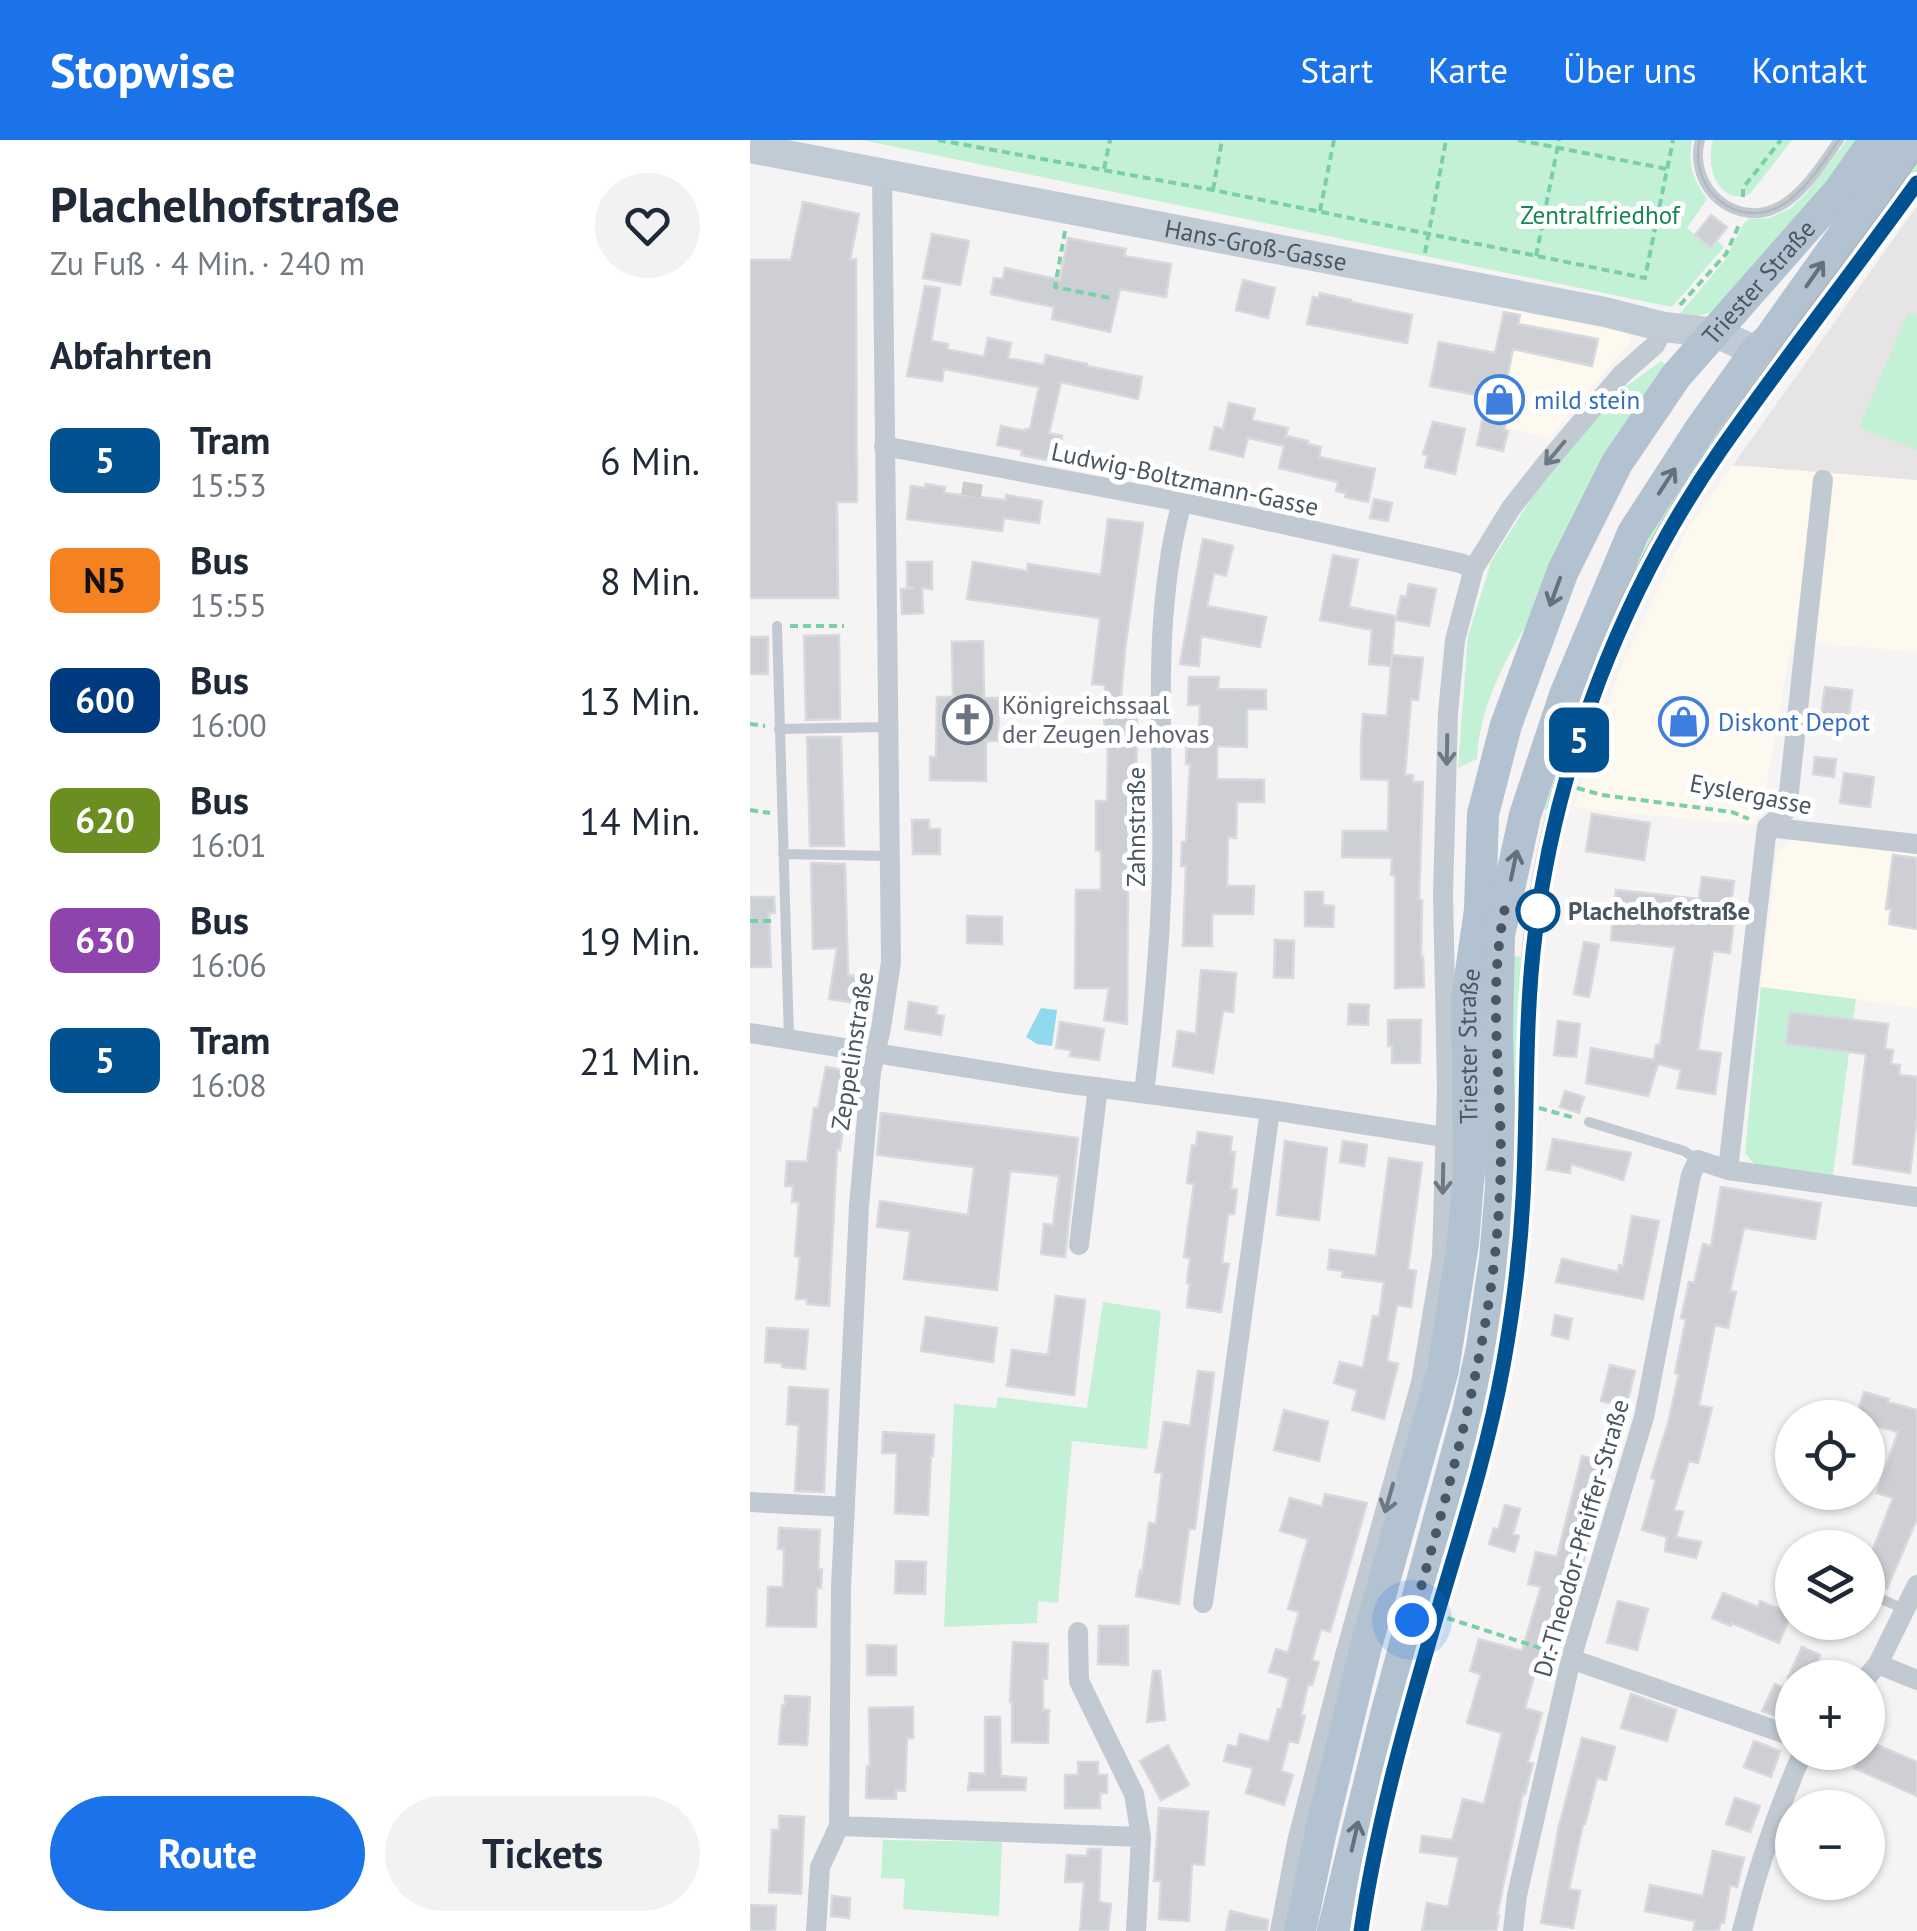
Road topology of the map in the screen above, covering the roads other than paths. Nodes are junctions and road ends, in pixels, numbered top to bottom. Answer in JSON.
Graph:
{"nodes":[{"id":1,"x":1700,"y":140,"type":"edge"},
{"id":2,"x":1839,"y":140,"type":"edge"},
{"id":3,"x":1875,"y":140,"type":"edge"},
{"id":4,"x":1911,"y":140,"type":"edge"},
{"id":5,"x":750,"y":148,"type":"edge"},
{"id":6,"x":882,"y":173,"type":"junction"},
{"id":7,"x":1668,"y":321,"type":"junction"},
{"id":8,"x":1716,"y":332,"type":"junction"},
{"id":9,"x":1756,"y":351,"type":"junction"},
{"id":10,"x":884,"y":446,"type":"junction"},
{"id":11,"x":1823,"y":480,"type":"dead end"},
{"id":12,"x":1182,"y":502,"type":"junction"},
{"id":13,"x":1474,"y":568,"type":"junction"},
{"id":14,"x":777,"y":626,"type":"road end"},
{"id":15,"x":887,"y":728,"type":"junction"},
{"id":16,"x":779,"y":729,"type":"junction"},
{"id":17,"x":1767,"y":827,"type":"junction"},
{"id":18,"x":1917,"y":844,"type":"edge"},
{"id":19,"x":783,"y":854,"type":"junction"},
{"id":20,"x":890,"y":856,"type":"junction"},
{"id":21,"x":750,"y":1032,"type":"edge"},
{"id":22,"x":790,"y":1039,"type":"junction"},
{"id":23,"x":875,"y":1054,"type":"junction"},
{"id":24,"x":1098,"y":1087,"type":"junction"},
{"id":25,"x":1144,"y":1093,"type":"junction"},
{"id":26,"x":1270,"y":1110,"type":"junction"},
{"id":27,"x":1589,"y":1122,"type":"road end"},
{"id":28,"x":1444,"y":1137,"type":"junction"},
{"id":29,"x":1698,"y":1160,"type":"junction"},
{"id":30,"x":1728,"y":1170,"type":"junction"},
{"id":31,"x":1917,"y":1197,"type":"edge"},
{"id":32,"x":1078,"y":1245,"type":"dead end"},
{"id":33,"x":750,"y":1502,"type":"edge"},
{"id":34,"x":845,"y":1507,"type":"junction"},
{"id":35,"x":1917,"y":1585,"type":"edge"},
{"id":36,"x":1885,"y":1601,"type":"edge"},
{"id":37,"x":1204,"y":1603,"type":"dead end"},
{"id":38,"x":1905,"y":1610,"type":"junction"},
{"id":39,"x":1078,"y":1632,"type":"dead end"},
{"id":40,"x":1572,"y":1658,"type":"junction"},
{"id":41,"x":1878,"y":1660,"type":"edge"},
{"id":42,"x":1885,"y":1674,"type":"edge"},
{"id":43,"x":1917,"y":1680,"type":"edge"},
{"id":44,"x":1775,"y":1730,"type":"edge"},
{"id":45,"x":1795,"y":1770,"type":"edge"},
{"id":46,"x":839,"y":1826,"type":"junction"},
{"id":47,"x":1141,"y":1837,"type":"junction"},
{"id":48,"x":816,"y":1931,"type":"edge"},
{"id":49,"x":1136,"y":1931,"type":"edge"},
{"id":50,"x":1280,"y":1931,"type":"edge"},
{"id":51,"x":1300,"y":1931,"type":"edge"},
{"id":52,"x":1333,"y":1931,"type":"edge"},
{"id":53,"x":1513,"y":1931,"type":"edge"},
{"id":54,"x":1742,"y":1931,"type":"edge"}],
"edges":[{"from":1,"to":2,"type":"lane"},
{"from":3,"to":8,"type":"main road","name":"Triester Straße"},
{"from":9,"to":4,"type":"main road","name":"Triester Straße","one_way":true},
{"from":5,"to":6,"type":"street","name":"Hans-Groß-Gasse"},
{"from":6,"to":7,"type":"street","name":"Hans-Groß-Gasse"},
{"from":6,"to":10,"type":"street","name":"Zeppelinstraße"},
{"from":7,"to":8,"type":"street","name":"Hans-Groß-Gasse"},
{"from":7,"to":13,"type":"street","name":"Triester Straße","one_way":true},
{"from":8,"to":9,"type":"street","name":"Hans-Groß-Gasse"},
{"from":8,"to":51,"type":"main road","name":"Triester Straße","one_way":true},
{"from":52,"to":9,"type":"main road","name":"Triester Straße","one_way":true},
{"from":10,"to":12,"type":"street","name":"Ludwig-Boltzmann-Gasse"},
{"from":10,"to":15,"type":"street","name":"Zeppelinstraße"},
{"from":11,"to":17,"type":"street"},
{"from":12,"to":13,"type":"street","name":"Ludwig-Boltzmann-Gasse"},
{"from":12,"to":25,"type":"street","name":"Zahnstraße"},
{"from":13,"to":28,"type":"street","name":"Triester Straße","one_way":true},
{"from":14,"to":16,"type":"lane"},
{"from":15,"to":16,"type":"lane"},
{"from":15,"to":20,"type":"street","name":"Zeppelinstraße"},
{"from":16,"to":19,"type":"lane"},
{"from":17,"to":18,"type":"street","name":"Eyslergasse"},
{"from":17,"to":30,"type":"street"},
{"from":19,"to":20,"type":"lane"},
{"from":19,"to":22,"type":"lane"},
{"from":20,"to":23,"type":"street","name":"Zeppelinstraße"},
{"from":21,"to":22,"type":"street"},
{"from":22,"to":23,"type":"street"},
{"from":23,"to":24,"type":"street"},
{"from":23,"to":34,"type":"street","name":"Zeppelinstraße"},
{"from":24,"to":25,"type":"street"},
{"from":24,"to":32,"type":"street"},
{"from":25,"to":26,"type":"street"},
{"from":26,"to":28,"type":"street"},
{"from":26,"to":37,"type":"street"},
{"from":27,"to":29,"type":"lane"},
{"from":28,"to":50,"type":"street","name":"Triester Straße","one_way":true},
{"from":29,"to":30,"type":"street"},
{"from":29,"to":40,"type":"street","name":"Dr.-Theodor-Pfeiffer-Straße"},
{"from":30,"to":31,"type":"street"},
{"from":33,"to":34,"type":"street"},
{"from":34,"to":46,"type":"street","name":"Zeppelinstraße"},
{"from":35,"to":38,"type":"street"},
{"from":36,"to":38,"type":"lane"},
{"from":38,"to":41,"type":"street"},
{"from":39,"to":47,"type":"street"},
{"from":40,"to":44,"type":"street"},
{"from":40,"to":53,"type":"street","name":"Dr.-Theodor-Pfeiffer-Straße"},
{"from":42,"to":43,"type":"street"},
{"from":45,"to":54,"type":"street"},
{"from":46,"to":47,"type":"street"},
{"from":46,"to":48,"type":"street","name":"Zeppelinstraße"},
{"from":47,"to":49,"type":"street"}]}
